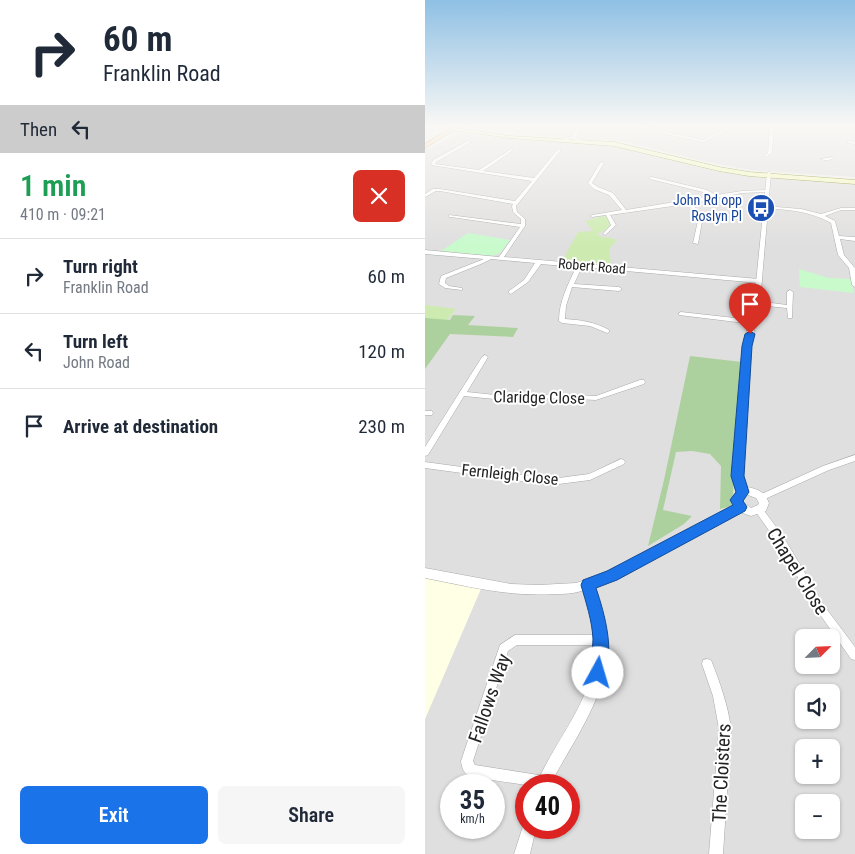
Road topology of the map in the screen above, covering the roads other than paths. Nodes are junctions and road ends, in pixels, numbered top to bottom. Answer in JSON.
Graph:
{"nodes":[{"id":1,"x":436,"y":166,"type":"edge"},
{"id":2,"x":488,"y":166,"type":"edge"},
{"id":3,"x":547,"y":166,"type":"edge"},
{"id":4,"x":600,"y":166,"type":"edge"},
{"id":5,"x":709,"y":166,"type":"edge"},
{"id":6,"x":716,"y":166,"type":"edge"},
{"id":7,"x":479,"y":172,"type":"junction"},
{"id":8,"x":769,"y":174,"type":"junction"},
{"id":9,"x":653,"y":178,"type":"dead end"},
{"id":10,"x":536,"y":180,"type":"junction"},
{"id":11,"x":855,"y":181,"type":"edge"},
{"id":12,"x":767,"y":191,"type":"junction"},
{"id":13,"x":425,"y":196,"type":"edge"},
{"id":14,"x":717,"y":197,"type":"junction"},
{"id":15,"x":688,"y":202,"type":"junction"},
{"id":16,"x":517,"y":203,"type":"junction"},
{"id":17,"x":766,"y":207,"type":"junction"},
{"id":18,"x":855,"y":209,"type":"edge"},
{"id":19,"x":625,"y":211,"type":"junction"},
{"id":20,"x":607,"y":214,"type":"junction"},
{"id":21,"x":822,"y":215,"type":"junction"},
{"id":22,"x":451,"y":216,"type":"dead end"},
{"id":23,"x":592,"y":216,"type":"dead end"},
{"id":24,"x":523,"y":226,"type":"junction"},
{"id":25,"x":605,"y":234,"type":"dead end"},
{"id":26,"x":838,"y":237,"type":"junction"},
{"id":27,"x":855,"y":239,"type":"edge"},
{"id":28,"x":695,"y":242,"type":"dead end"},
{"id":29,"x":425,"y":252,"type":"edge"},
{"id":30,"x":491,"y":257,"type":"junction"},
{"id":31,"x":501,"y":258,"type":"junction"},
{"id":32,"x":539,"y":262,"type":"junction"},
{"id":33,"x":580,"y":265,"type":"junction"},
{"id":34,"x":759,"y":281,"type":"junction"},
{"id":35,"x":854,"y":281,"type":"edge"},
{"id":36,"x":571,"y":285,"type":"junction"},
{"id":37,"x":460,"y":289,"type":"dead end"},
{"id":38,"x":619,"y":289,"type":"dead end"},
{"id":39,"x":511,"y":292,"type":"dead end"},
{"id":40,"x":790,"y":292,"type":"dead end"},
{"id":41,"x":757,"y":303,"type":"junction"},
{"id":42,"x":790,"y":307,"type":"junction"},
{"id":43,"x":681,"y":314,"type":"dead end"},
{"id":44,"x":790,"y":317,"type":"dead end"},
{"id":45,"x":753,"y":322,"type":"junction"},
{"id":46,"x":607,"y":331,"type":"dead end"},
{"id":47,"x":485,"y":357,"type":"dead end"},
{"id":48,"x":642,"y":382,"type":"dead end"},
{"id":49,"x":463,"y":394,"type":"junction"},
{"id":50,"x":425,"y":453,"type":"edge"},
{"id":51,"x":855,"y":458,"type":"edge"},
{"id":52,"x":621,"y":462,"type":"dead end"},
{"id":53,"x":425,"y":465,"type":"edge"},
{"id":54,"x":742,"y":492,"type":"junction"},
{"id":55,"x":762,"y":497,"type":"junction"},
{"id":56,"x":741,"y":507,"type":"junction"},
{"id":57,"x":759,"y":510,"type":"junction"},
{"id":58,"x":425,"y":573,"type":"edge"},
{"id":59,"x":588,"y":585,"type":"junction"},
{"id":60,"x":601,"y":640,"type":"junction"},
{"id":61,"x":855,"y":655,"type":"edge"},
{"id":62,"x":707,"y":664,"type":"dead end"},
{"id":63,"x":549,"y":774,"type":"edge"},
{"id":64,"x":515,"y":779,"type":"edge"},
{"id":65,"x":526,"y":839,"type":"edge"},
{"id":66,"x":521,"y":854,"type":"edge"},
{"id":67,"x":716,"y":854,"type":"edge"}],
"edges":[{"from":1,"to":7,"type":"street"},
{"from":2,"to":7,"type":"street"},
{"from":3,"to":10,"type":"street"},
{"from":4,"to":19,"type":"street"},
{"from":5,"to":8,"type":"main road"},
{"from":6,"to":8,"type":"main road"},
{"from":7,"to":10,"type":"street"},
{"from":8,"to":11,"type":"main road"},
{"from":8,"to":12,"type":"street"},
{"from":9,"to":14,"type":"street"},
{"from":10,"to":16,"type":"street"},
{"from":12,"to":14,"type":"street"},
{"from":12,"to":17,"type":"street"},
{"from":13,"to":16,"type":"street"},
{"from":14,"to":15,"type":"street"},
{"from":15,"to":19,"type":"street"},
{"from":15,"to":28,"type":"street"},
{"from":16,"to":24,"type":"street"},
{"from":17,"to":21,"type":"street"},
{"from":17,"to":34,"type":"street"},
{"from":18,"to":21,"type":"street"},
{"from":19,"to":20,"type":"street"},
{"from":20,"to":23,"type":"street"},
{"from":20,"to":25,"type":"street"},
{"from":21,"to":26,"type":"street"},
{"from":22,"to":24,"type":"street"},
{"from":24,"to":31,"type":"street"},
{"from":26,"to":27,"type":"street"},
{"from":26,"to":35,"type":"street"},
{"from":29,"to":30,"type":"street","name":"Robert Road"},
{"from":30,"to":31,"type":"street","name":"Robert Road"},
{"from":30,"to":37,"type":"street"},
{"from":31,"to":32,"type":"street","name":"Robert Road"},
{"from":32,"to":33,"type":"street","name":"Robert Road"},
{"from":32,"to":39,"type":"street"},
{"from":33,"to":34,"type":"street","name":"Robert Road"},
{"from":33,"to":36,"type":"street"},
{"from":34,"to":41,"type":"street"},
{"from":36,"to":38,"type":"street"},
{"from":36,"to":46,"type":"street"},
{"from":40,"to":42,"type":"street"},
{"from":41,"to":42,"type":"street"},
{"from":41,"to":45,"type":"street"},
{"from":42,"to":44,"type":"street"},
{"from":43,"to":45,"type":"street"},
{"from":45,"to":54,"type":"street"},
{"from":47,"to":49,"type":"street"},
{"from":48,"to":49,"type":"street","name":"Claridge Close"},
{"from":49,"to":50,"type":"street"},
{"from":51,"to":55,"type":"street"},
{"from":52,"to":53,"type":"street","name":"Fernleigh Close"},
{"from":54,"to":55,"type":"street"},
{"from":54,"to":56,"type":"street"},
{"from":55,"to":57,"type":"street"},
{"from":56,"to":57,"type":"street"},
{"from":56,"to":59,"type":"street"},
{"from":57,"to":61,"type":"street","name":"Chapel Close"},
{"from":58,"to":59,"type":"street"},
{"from":59,"to":60,"type":"street"},
{"from":60,"to":63,"type":"street"},
{"from":60,"to":64,"type":"street","name":"Fallows Way"},
{"from":62,"to":67,"type":"street","name":"The Cloisters"},
{"from":65,"to":66,"type":"street"}]}
